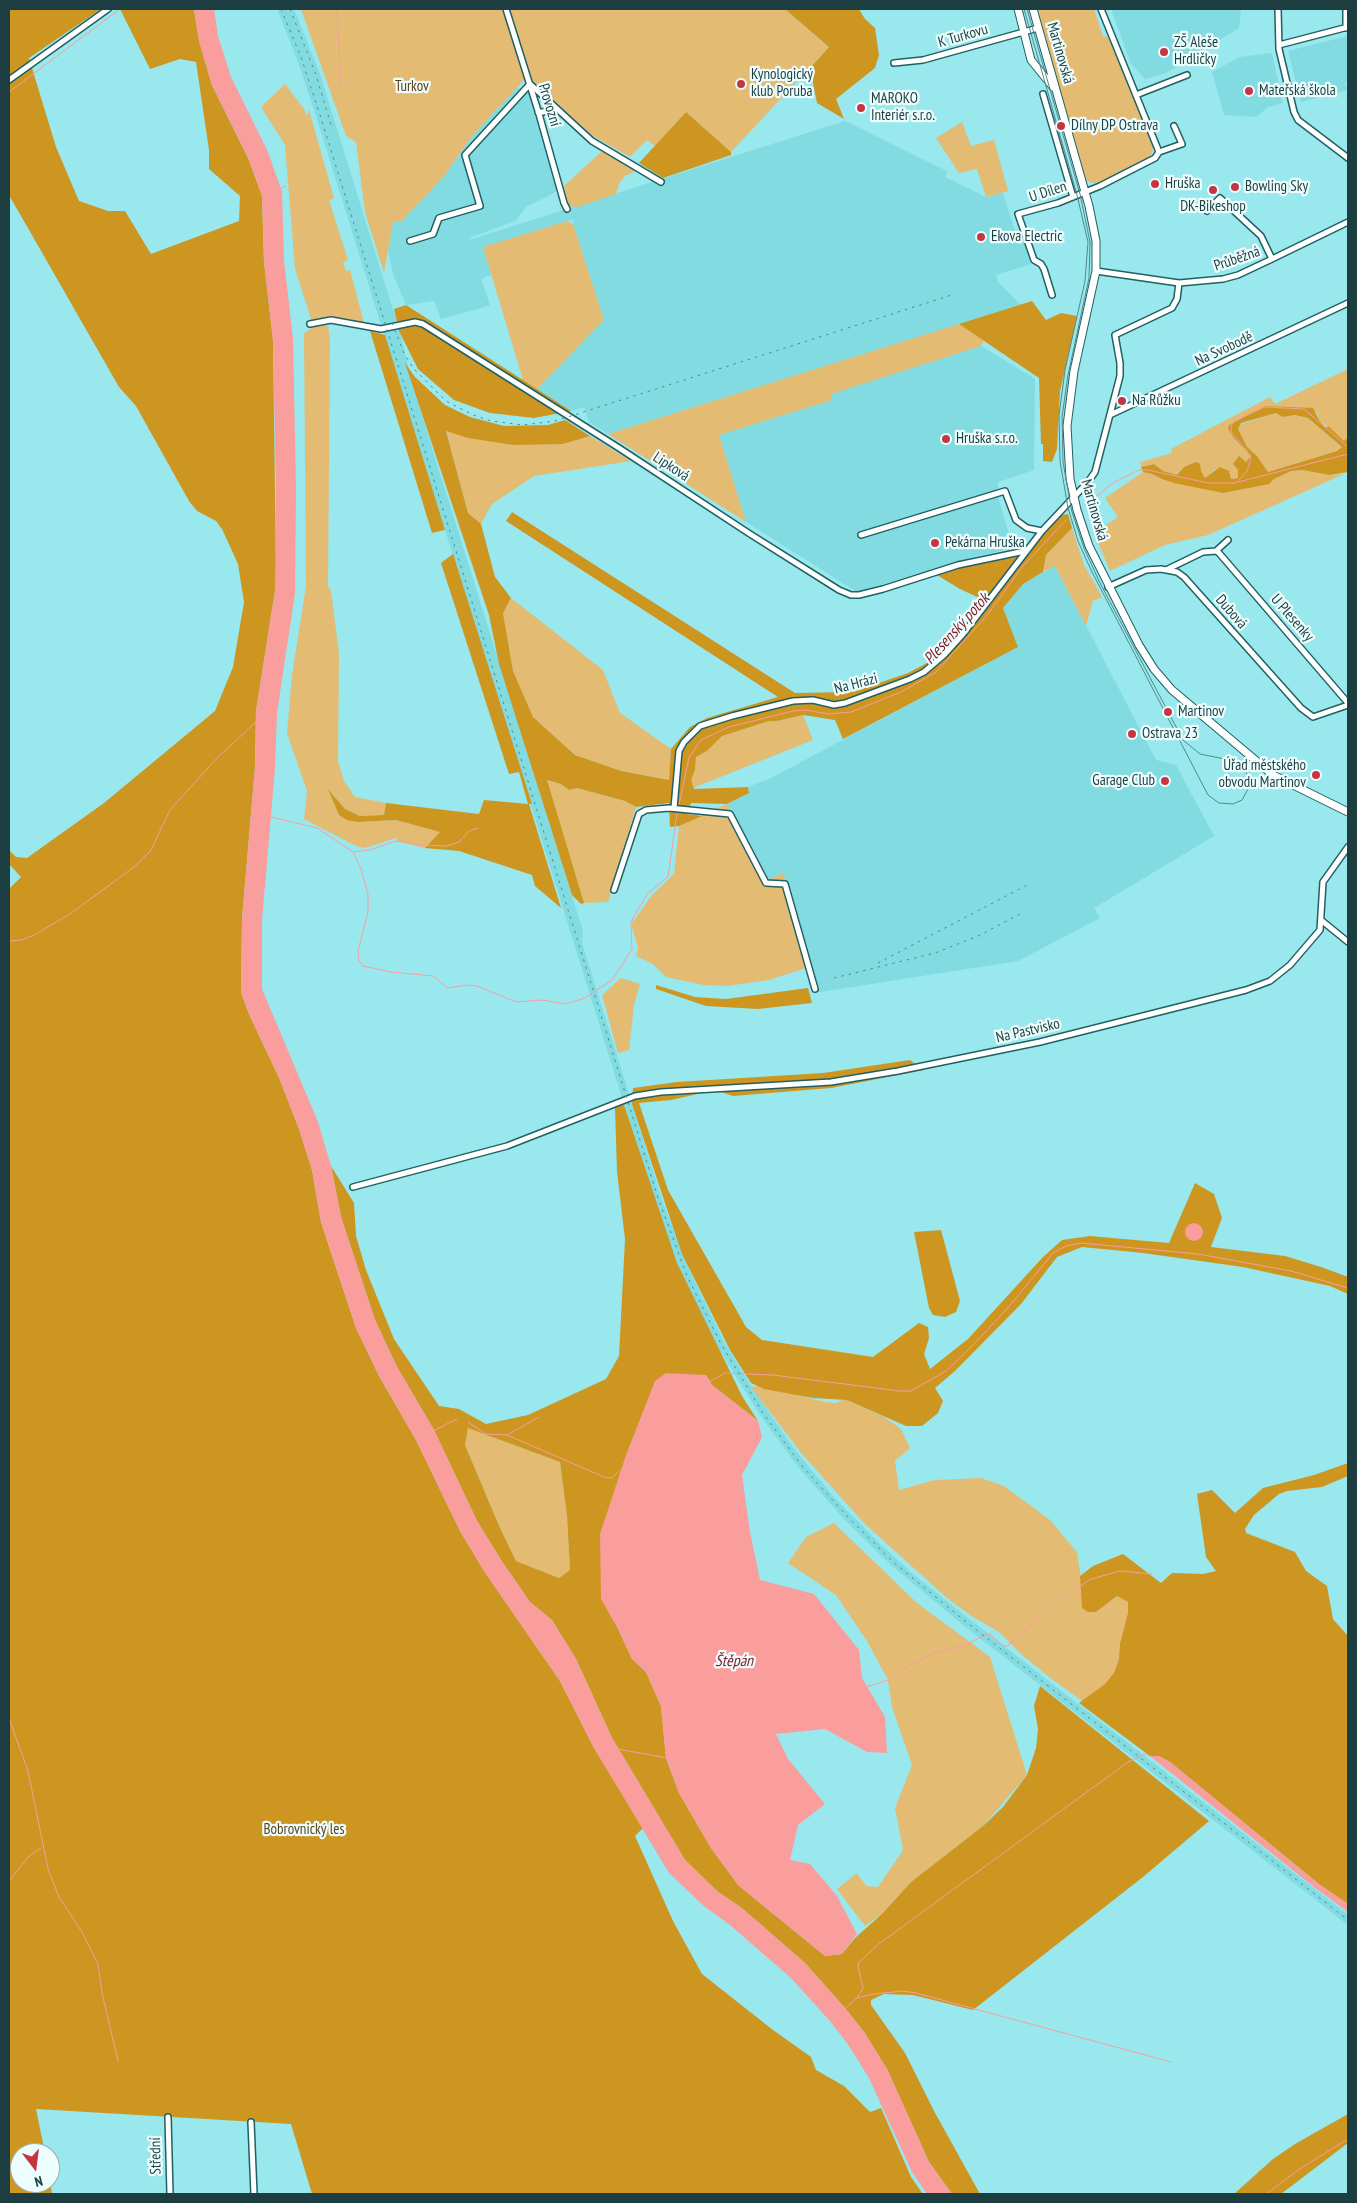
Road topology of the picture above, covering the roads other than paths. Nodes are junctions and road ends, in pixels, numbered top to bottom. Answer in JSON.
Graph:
{"nodes":[{"id":1,"x":108,"y":9,"type":"edge"},
{"id":2,"x":506,"y":9,"type":"edge"},
{"id":3,"x":1018,"y":9,"type":"edge"},
{"id":4,"x":1033,"y":9,"type":"edge"},
{"id":5,"x":1101,"y":9,"type":"edge"},
{"id":6,"x":1278,"y":9,"type":"edge"},
{"id":7,"x":1346,"y":9,"type":"edge"},
{"id":8,"x":1038,"y":28,"type":"junction"},
{"id":9,"x":1347,"y":28,"type":"edge"},
{"id":10,"x":1024,"y":32,"type":"junction"},
{"id":11,"x":1279,"y":45,"type":"junction"},
{"id":12,"x":894,"y":63,"type":"dead end"},
{"id":13,"x":1187,"y":75,"type":"dead end"},
{"id":14,"x":9,"y":80,"type":"edge"},
{"id":15,"x":530,"y":84,"type":"junction"},
{"id":16,"x":1043,"y":94,"type":"dead end"},
{"id":17,"x":1136,"y":95,"type":"junction"},
{"id":18,"x":551,"y":104,"type":"junction"},
{"id":19,"x":1060,"y":106,"type":"junction"},
{"id":20,"x":538,"y":112,"type":"junction"},
{"id":21,"x":1174,"y":126,"type":"dead end"},
{"id":22,"x":1159,"y":152,"type":"junction"},
{"id":23,"x":1348,"y":158,"type":"edge"},
{"id":24,"x":661,"y":182,"type":"dead end"},
{"id":25,"x":1085,"y":192,"type":"junction"},
{"id":26,"x":1073,"y":197,"type":"junction"},
{"id":27,"x":567,"y":208,"type":"dead end"},
{"id":28,"x":1207,"y":211,"type":"dead end"},
{"id":29,"x":1348,"y":222,"type":"edge"},
{"id":30,"x":410,"y":241,"type":"dead end"},
{"id":31,"x":1272,"y":259,"type":"junction"},
{"id":32,"x":1096,"y":271,"type":"junction"},
{"id":33,"x":1179,"y":282,"type":"junction"},
{"id":34,"x":1052,"y":295,"type":"dead end"},
{"id":35,"x":1348,"y":304,"type":"edge"},
{"id":36,"x":310,"y":324,"type":"dead end"},
{"id":37,"x":1110,"y":415,"type":"junction"},
{"id":38,"x":1074,"y":497,"type":"junction"},
{"id":39,"x":1042,"y":531,"type":"junction"},
{"id":40,"x":861,"y":535,"type":"dead end"},
{"id":41,"x":1228,"y":540,"type":"dead end"},
{"id":42,"x":1026,"y":551,"type":"junction"},
{"id":43,"x":1216,"y":551,"type":"junction"},
{"id":44,"x":1168,"y":570,"type":"junction"},
{"id":45,"x":1108,"y":586,"type":"junction"},
{"id":46,"x":1348,"y":704,"type":"edge"},
{"id":47,"x":1318,"y":716,"type":"joint"},
{"id":48,"x":674,"y":808,"type":"junction"},
{"id":49,"x":1348,"y":812,"type":"edge"},
{"id":50,"x":1348,"y":847,"type":"edge"},
{"id":51,"x":614,"y":890,"type":"dead end"},
{"id":52,"x":1321,"y":920,"type":"junction"},
{"id":53,"x":1348,"y":942,"type":"edge"},
{"id":54,"x":815,"y":989,"type":"dead end"},
{"id":55,"x":352,"y":1187,"type":"dead end"},
{"id":56,"x":168,"y":2117,"type":"dead end"},
{"id":57,"x":251,"y":2122,"type":"dead end"},
{"id":58,"x":170,"y":2194,"type":"edge"},
{"id":59,"x":254,"y":2194,"type":"edge"}],
"edges":[{"from":1,"to":14,"type":"street"},
{"from":2,"to":15,"type":"street","name":"Provozní"},
{"from":3,"to":10,"type":"street","name":"Martinovská"},
{"from":4,"to":8,"type":"street","name":"Martinovská"},
{"from":5,"to":17,"type":"street"},
{"from":6,"to":11,"type":"street"},
{"from":7,"to":9,"type":"street"},
{"from":8,"to":10,"type":"street","name":"K Turkovu"},
{"from":8,"to":19,"type":"street","name":"Martinovská"},
{"from":9,"to":11,"type":"street"},
{"from":10,"to":12,"type":"street","name":"K Turkovu"},
{"from":10,"to":19,"type":"street","name":"Martinovská"},
{"from":11,"to":23,"type":"street"},
{"from":13,"to":17,"type":"street"},
{"from":15,"to":18,"type":"street"},
{"from":15,"to":20,"type":"street","name":"Provozní"},
{"from":15,"to":30,"type":"street"},
{"from":16,"to":26,"type":"street"},
{"from":17,"to":22,"type":"street"},
{"from":18,"to":20,"type":"street"},
{"from":18,"to":24,"type":"street"},
{"from":19,"to":25,"type":"street","name":"Martinovská"},
{"from":20,"to":27,"type":"street","name":"Provozní"},
{"from":21,"to":22,"type":"street","name":"U Dílen"},
{"from":22,"to":25,"type":"street","name":"U Dílen"},
{"from":25,"to":26,"type":"street","name":"U Dílen"},
{"from":25,"to":32,"type":"street","name":"Martinovská"},
{"from":26,"to":34,"type":"street","name":"U Dílen"},
{"from":28,"to":31,"type":"street"},
{"from":29,"to":31,"type":"street","name":"Průběžná"},
{"from":31,"to":33,"type":"street","name":"Průběžná"},
{"from":32,"to":33,"type":"street","name":"Průběžná"},
{"from":32,"to":38,"type":"street","name":"Martinovská"},
{"from":33,"to":37,"type":"street"},
{"from":35,"to":37,"type":"street","name":"Na Svobodě"},
{"from":36,"to":42,"type":"street","name":"Lipková"},
{"from":37,"to":38,"type":"street"},
{"from":38,"to":39,"type":"street","name":"Na Hrázi"},
{"from":38,"to":45,"type":"street","name":"Martinovská"},
{"from":39,"to":40,"type":"street"},
{"from":39,"to":42,"type":"street","name":"Na Hrázi"},
{"from":41,"to":43,"type":"street"},
{"from":42,"to":48,"type":"street","name":"Na Hrázi"},
{"from":43,"to":44,"type":"street"},
{"from":43,"to":46,"type":"street","name":"U Plesenky"},
{"from":44,"to":45,"type":"street"},
{"from":44,"to":47,"type":"street","name":"Dubová"},
{"from":45,"to":49,"type":"street","name":"Martinovská"},
{"from":46,"to":47,"type":"street","name":"U Plesenky"},
{"from":48,"to":51,"type":"street"},
{"from":48,"to":54,"type":"street"},
{"from":50,"to":52,"type":"street","name":"Na Pastvisko"},
{"from":52,"to":53,"type":"street"},
{"from":52,"to":55,"type":"street","name":"Na Pastvisko"},
{"from":56,"to":58,"type":"street","name":"Střední"},
{"from":57,"to":59,"type":"street"}]}
